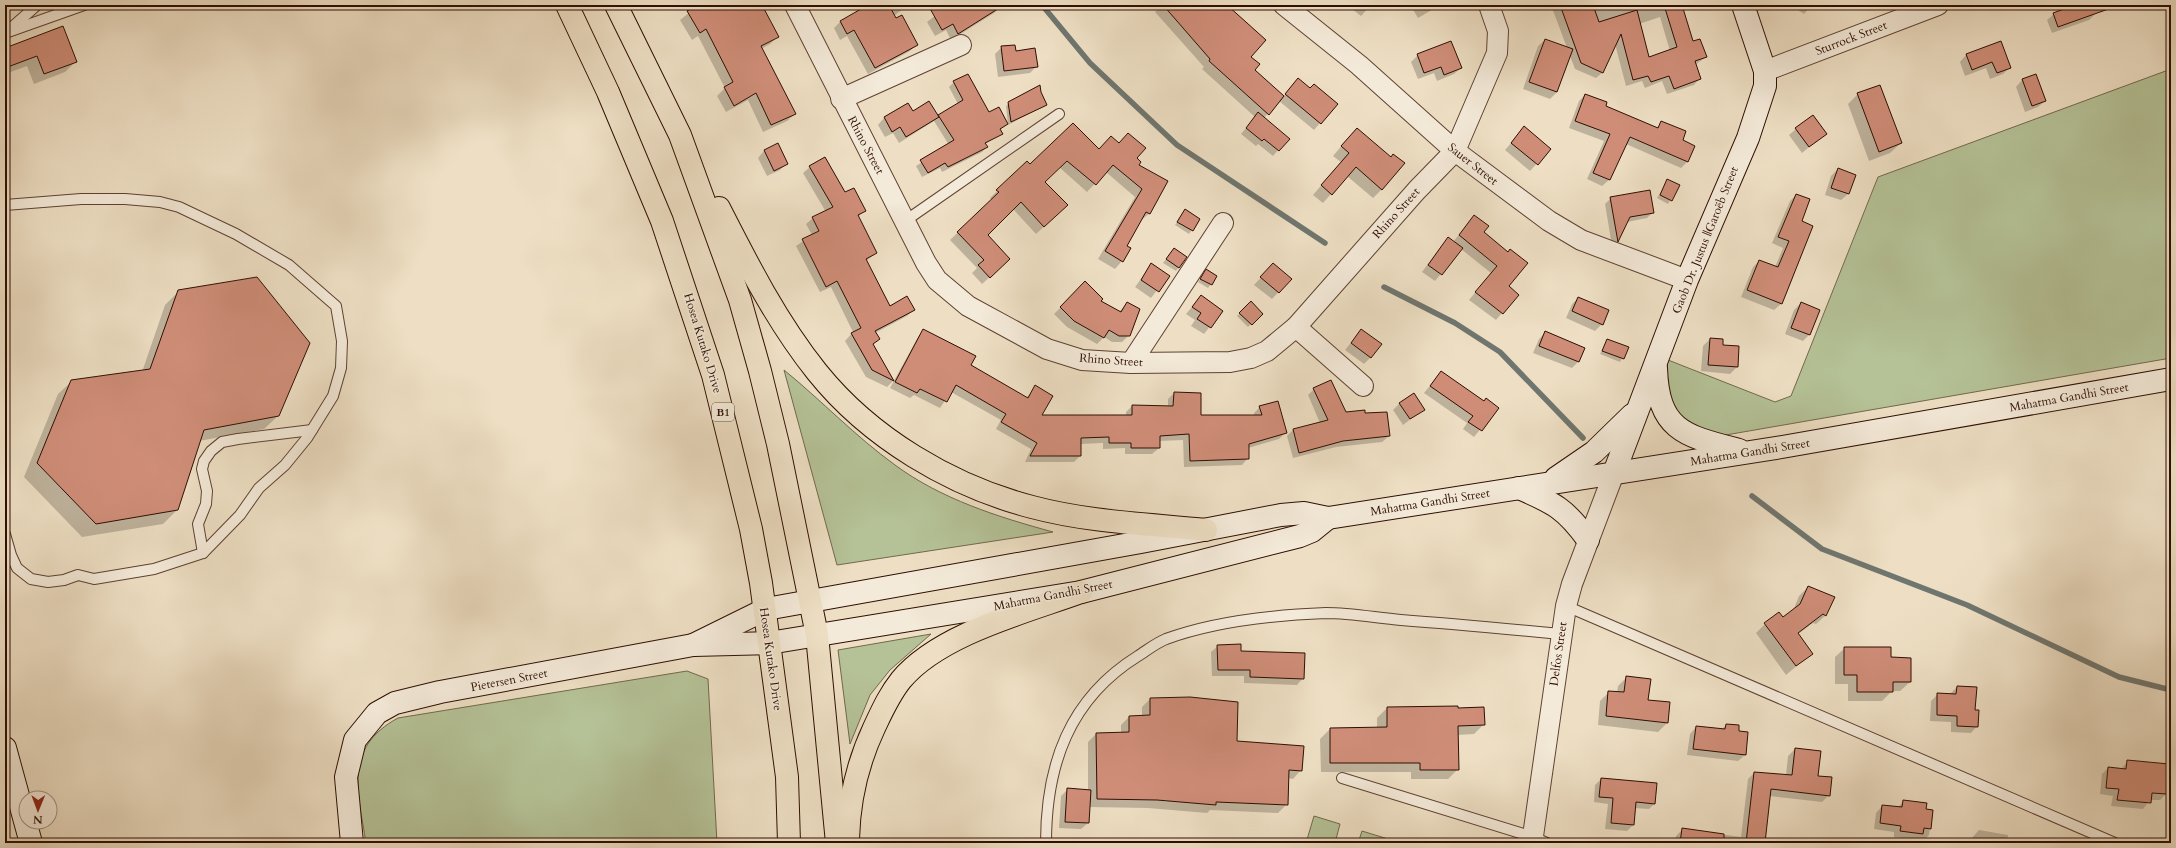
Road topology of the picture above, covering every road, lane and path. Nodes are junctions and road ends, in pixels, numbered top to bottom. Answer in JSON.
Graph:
{"nodes":[{"id":1,"x":37,"y":5,"type":"edge"},
{"id":2,"x":84,"y":5,"type":"edge"},
{"id":3,"x":567,"y":5,"type":"edge"},
{"id":4,"x":616,"y":5,"type":"edge"},
{"id":5,"x":795,"y":5,"type":"edge"},
{"id":6,"x":1284,"y":5,"type":"edge"},
{"id":7,"x":1489,"y":5,"type":"edge"},
{"id":8,"x":1743,"y":5,"type":"edge"},
{"id":9,"x":1938,"y":5,"type":"edge"},
{"id":10,"x":5,"y":33,"type":"edge"},
{"id":11,"x":961,"y":45,"type":"dead end"},
{"id":12,"x":1765,"y":71,"type":"junction"},
{"id":13,"x":841,"y":99,"type":"junction"},
{"id":14,"x":1059,"y":114,"type":"dead end"},
{"id":15,"x":680,"y":135,"type":"junction"},
{"id":16,"x":1455,"y":152,"type":"junction"},
{"id":17,"x":5,"y":205,"type":"edge"},
{"id":18,"x":905,"y":220,"type":"junction"},
{"id":19,"x":1223,"y":223,"type":"dead end"},
{"id":20,"x":1687,"y":280,"type":"junction"},
{"id":21,"x":1296,"y":327,"type":"junction"},
{"id":22,"x":1131,"y":363,"type":"junction"},
{"id":23,"x":1656,"y":363,"type":"junction"},
{"id":24,"x":2171,"y":379,"type":"edge"},
{"id":25,"x":1363,"y":386,"type":"dead end"},
{"id":26,"x":1637,"y":409,"type":"junction"},
{"id":27,"x":312,"y":430,"type":"junction"},
{"id":28,"x":1747,"y":452,"type":"junction"},
{"id":29,"x":1614,"y":473,"type":"junction"},
{"id":30,"x":1548,"y":484,"type":"junction"},
{"id":31,"x":1519,"y":488,"type":"junction"},
{"id":32,"x":1328,"y":518,"type":"junction"},
{"id":33,"x":1206,"y":530,"type":"junction"},
{"id":34,"x":5,"y":534,"type":"edge"},
{"id":35,"x":1588,"y":540,"type":"junction"},
{"id":36,"x":203,"y":553,"type":"junction"},
{"id":37,"x":1081,"y":592,"type":"junction"},
{"id":38,"x":810,"y":601,"type":"junction"},
{"id":39,"x":1566,"y":606,"type":"junction"},
{"id":40,"x":764,"y":610,"type":"junction"},
{"id":41,"x":1561,"y":634,"type":"junction"},
{"id":42,"x":817,"y":635,"type":"junction"},
{"id":43,"x":769,"y":643,"type":"junction"},
{"id":44,"x":693,"y":645,"type":"junction"},
{"id":45,"x":5,"y":748,"type":"edge"},
{"id":46,"x":1342,"y":778,"type":"dead end"},
{"id":47,"x":1537,"y":841,"type":"edge"},
{"id":48,"x":30,"y":843,"type":"edge"},
{"id":49,"x":352,"y":843,"type":"edge"},
{"id":50,"x":789,"y":843,"type":"edge"},
{"id":51,"x":837,"y":843,"type":"edge"},
{"id":52,"x":848,"y":843,"type":"edge"},
{"id":53,"x":1046,"y":843,"type":"edge"},
{"id":54,"x":2115,"y":843,"type":"edge"}],
"edges":[{"from":1,"to":10,"type":"lane"},
{"from":2,"to":10,"type":"lane"},
{"from":3,"to":40,"type":"main road","name":"Hosea Kutako Drive","number":"B1"},
{"from":4,"to":15,"type":"main road"},
{"from":5,"to":13,"type":"street","name":"Rhino Street"},
{"from":6,"to":16,"type":"street","name":"Sauer Street"},
{"from":7,"to":16,"type":"street"},
{"from":8,"to":12,"type":"street","name":"Gaob Dr. Justus ǁGaroëb Street"},
{"from":9,"to":12,"type":"street","name":"Sturrock Street"},
{"from":11,"to":13,"type":"street"},
{"from":12,"to":20,"type":"street","name":"Gaob Dr. Justus ǁGaroëb Street"},
{"from":13,"to":18,"type":"street","name":"Rhino Street"},
{"from":14,"to":18,"type":"lane"},
{"from":15,"to":33,"type":"main road"},
{"from":15,"to":38,"type":"main road"},
{"from":16,"to":20,"type":"street","name":"Sauer Street"},
{"from":16,"to":21,"type":"street","name":"Rhino Street"},
{"from":17,"to":27,"type":"lane"},
{"from":18,"to":22,"type":"street","name":"Rhino Street"},
{"from":19,"to":22,"type":"street"},
{"from":20,"to":23,"type":"street","name":"Gaob Dr. Justus ǁGaroëb Street"},
{"from":21,"to":22,"type":"street","name":"Rhino Street"},
{"from":21,"to":25,"type":"street"},
{"from":23,"to":26,"type":"street","name":"Gaob Dr. Justus ǁGaroëb Street"},
{"from":23,"to":28,"type":"street"},
{"from":24,"to":28,"type":"street","name":"Mahatma Gandhi Street"},
{"from":26,"to":29,"type":"street","name":"Gaob Dr. Justus ǁGaroëb Street"},
{"from":26,"to":30,"type":"street"},
{"from":27,"to":36,"type":"lane"},
{"from":27,"to":36,"type":"lane"},
{"from":28,"to":29,"type":"street","name":"Mahatma Gandhi Street"},
{"from":29,"to":30,"type":"street","name":"Mahatma Gandhi Street"},
{"from":29,"to":35,"type":"street","name":"Delfos Street"},
{"from":30,"to":31,"type":"street","name":"Mahatma Gandhi Street"},
{"from":31,"to":32,"type":"street","name":"Mahatma Gandhi Street"},
{"from":31,"to":35,"type":"street"},
{"from":32,"to":33,"type":"street","name":"Mahatma Gandhi Street"},
{"from":32,"to":37,"type":"street","name":"Mahatma Gandhi Street"},
{"from":33,"to":38,"type":"street","name":"Mahatma Gandhi Street"},
{"from":34,"to":36,"type":"lane"},
{"from":35,"to":39,"type":"street","name":"Delfos Street"},
{"from":37,"to":42,"type":"street","name":"Mahatma Gandhi Street"},
{"from":37,"to":52,"type":"main road"},
{"from":38,"to":40,"type":"street","name":"Mahatma Gandhi Street"},
{"from":38,"to":42,"type":"main road"},
{"from":39,"to":41,"type":"street","name":"Delfos Street"},
{"from":39,"to":54,"type":"lane"},
{"from":40,"to":43,"type":"main road","name":"Hosea Kutako Drive","number":"B1"},
{"from":40,"to":44,"type":"street","name":"Pietersen Street"},
{"from":41,"to":47,"type":"street","name":"Delfos Street"},
{"from":41,"to":53,"type":"lane"},
{"from":42,"to":43,"type":"street","name":"Mahatma Gandhi Street"},
{"from":42,"to":51,"type":"main road"},
{"from":43,"to":44,"type":"street","name":"Pietersen Street"},
{"from":43,"to":50,"type":"main road","name":"Hosea Kutako Drive","number":"B1"},
{"from":44,"to":49,"type":"street","name":"Pietersen Street"},
{"from":45,"to":48,"type":"street"},
{"from":46,"to":47,"type":"lane"}]}
